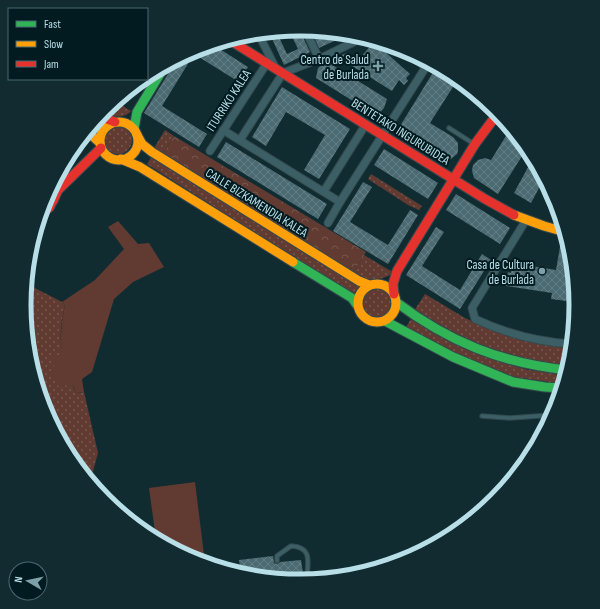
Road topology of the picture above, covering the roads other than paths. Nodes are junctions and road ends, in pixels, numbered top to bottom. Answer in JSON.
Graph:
{"nodes":[{"id":1,"x":308,"y":36,"type":"edge"},
{"id":2,"x":261,"y":39,"type":"edge"},
{"id":3,"x":355,"y":42,"type":"edge"},
{"id":4,"x":352,"y":43,"type":"joint"},
{"id":5,"x":236,"y":44,"type":"edge"},
{"id":6,"x":319,"y":59,"type":"junction"},
{"id":7,"x":267,"y":63,"type":"junction"},
{"id":8,"x":426,"y":67,"type":"edge"},
{"id":9,"x":280,"y":71,"type":"junction"},
{"id":10,"x":158,"y":77,"type":"edge"},
{"id":11,"x":137,"y":112,"type":"junction"},
{"id":12,"x":106,"y":118,"type":"edge"},
{"id":13,"x":494,"y":118,"type":"edge"},
{"id":14,"x":119,"y":122,"type":"junction"},
{"id":15,"x":366,"y":124,"type":"junction"},
{"id":16,"x":449,"y":128,"type":"dead end"},
{"id":17,"x":223,"y":130,"type":"junction"},
{"id":18,"x":135,"y":132,"type":"junction"},
{"id":19,"x":383,"y":135,"type":"junction"},
{"id":20,"x":91,"y":136,"type":"edge"},
{"id":21,"x":240,"y":140,"type":"junction"},
{"id":22,"x":475,"y":144,"type":"junction"},
{"id":23,"x":100,"y":145,"type":"junction"},
{"id":24,"x":210,"y":151,"type":"dead end"},
{"id":25,"x":107,"y":156,"type":"junction"},
{"id":26,"x":121,"y":159,"type":"junction"},
{"id":27,"x":88,"y":163,"type":"junction"},
{"id":28,"x":453,"y":179,"type":"junction"},
{"id":29,"x":57,"y":189,"type":"edge"},
{"id":30,"x":324,"y":192,"type":"junction"},
{"id":31,"x":340,"y":202,"type":"junction"},
{"id":32,"x":526,"y":220,"type":"junction"},
{"id":33,"x":328,"y":223,"type":"dead end"},
{"id":34,"x":559,"y":230,"type":"edge"},
{"id":35,"x":397,"y":271,"type":"junction"},
{"id":36,"x":380,"y":284,"type":"junction"},
{"id":37,"x":369,"y":285,"type":"junction"},
{"id":38,"x":395,"y":298,"type":"junction"},
{"id":39,"x":357,"y":305,"type":"junction"},
{"id":40,"x":385,"y":321,"type":"junction"},
{"id":41,"x":566,"y":343,"type":"edge"},
{"id":42,"x":561,"y":370,"type":"edge"},
{"id":43,"x":556,"y":388,"type":"edge"},
{"id":44,"x":482,"y":416,"type":"dead end"},
{"id":45,"x":545,"y":416,"type":"edge"},
{"id":46,"x":277,"y":561,"type":"dead end"},
{"id":47,"x":308,"y":574,"type":"edge"}],
"edges":[{"from":1,"to":6,"type":"street"},
{"from":2,"to":9,"type":"street"},
{"from":3,"to":4,"type":"street"},
{"from":4,"to":6,"type":"street"},
{"from":5,"to":7,"type":"main road","name":"BENTETAKO INGURUBIDEA"},
{"from":6,"to":9,"type":"street"},
{"from":7,"to":9,"type":"main road","name":"BENTETAKO INGURUBIDEA"},
{"from":7,"to":17,"type":"street","name":"ITURRIKO KALEA"},
{"from":8,"to":19,"type":"street"},
{"from":9,"to":15,"type":"main road","name":"BENTETAKO INGURUBIDEA"},
{"from":9,"to":21,"type":"street"},
{"from":10,"to":11,"type":"main road"},
{"from":11,"to":14,"type":"main road"},
{"from":11,"to":18,"type":"main road"},
{"from":12,"to":14,"type":"main road"},
{"from":13,"to":22,"type":"main road"},
{"from":14,"to":18,"type":"main road"},
{"from":14,"to":23,"type":"main road"},
{"from":15,"to":19,"type":"main road","name":"BENTETAKO INGURUBIDEA"},
{"from":15,"to":30,"type":"street"},
{"from":16,"to":22,"type":"lane"},
{"from":17,"to":21,"type":"street"},
{"from":17,"to":24,"type":"street","name":"ITURRIKO KALEA"},
{"from":18,"to":26,"type":"main road"},
{"from":18,"to":37,"type":"main road","name":"CALLE BIZKAMENDIA KALEA"},
{"from":19,"to":28,"type":"main road","name":"BENTETAKO INGURUBIDEA"},
{"from":19,"to":31,"type":"street"},
{"from":20,"to":23,"type":"main road"},
{"from":21,"to":30,"type":"street"},
{"from":22,"to":28,"type":"main road"},
{"from":23,"to":25,"type":"main road"},
{"from":23,"to":27,"type":"main road"},
{"from":25,"to":26,"type":"main road"},
{"from":25,"to":27,"type":"main road"},
{"from":26,"to":39,"type":"main road"},
{"from":27,"to":29,"type":"main road"},
{"from":28,"to":32,"type":"main road","name":"BENTETAKO INGURUBIDEA"},
{"from":28,"to":35,"type":"main road"},
{"from":30,"to":31,"type":"street"},
{"from":31,"to":33,"type":"street"},
{"from":32,"to":34,"type":"main road","name":"BENTETAKO INGURUBIDEA"},
{"from":32,"to":41,"type":"street"},
{"from":35,"to":36,"type":"main road"},
{"from":35,"to":38,"type":"main road"},
{"from":36,"to":37,"type":"main road"},
{"from":36,"to":38,"type":"main road"},
{"from":37,"to":39,"type":"main road"},
{"from":38,"to":40,"type":"main road"},
{"from":38,"to":42,"type":"main road"},
{"from":39,"to":40,"type":"main road"},
{"from":40,"to":43,"type":"main road"},
{"from":44,"to":45,"type":"lane"},
{"from":46,"to":47,"type":"lane"}]}
